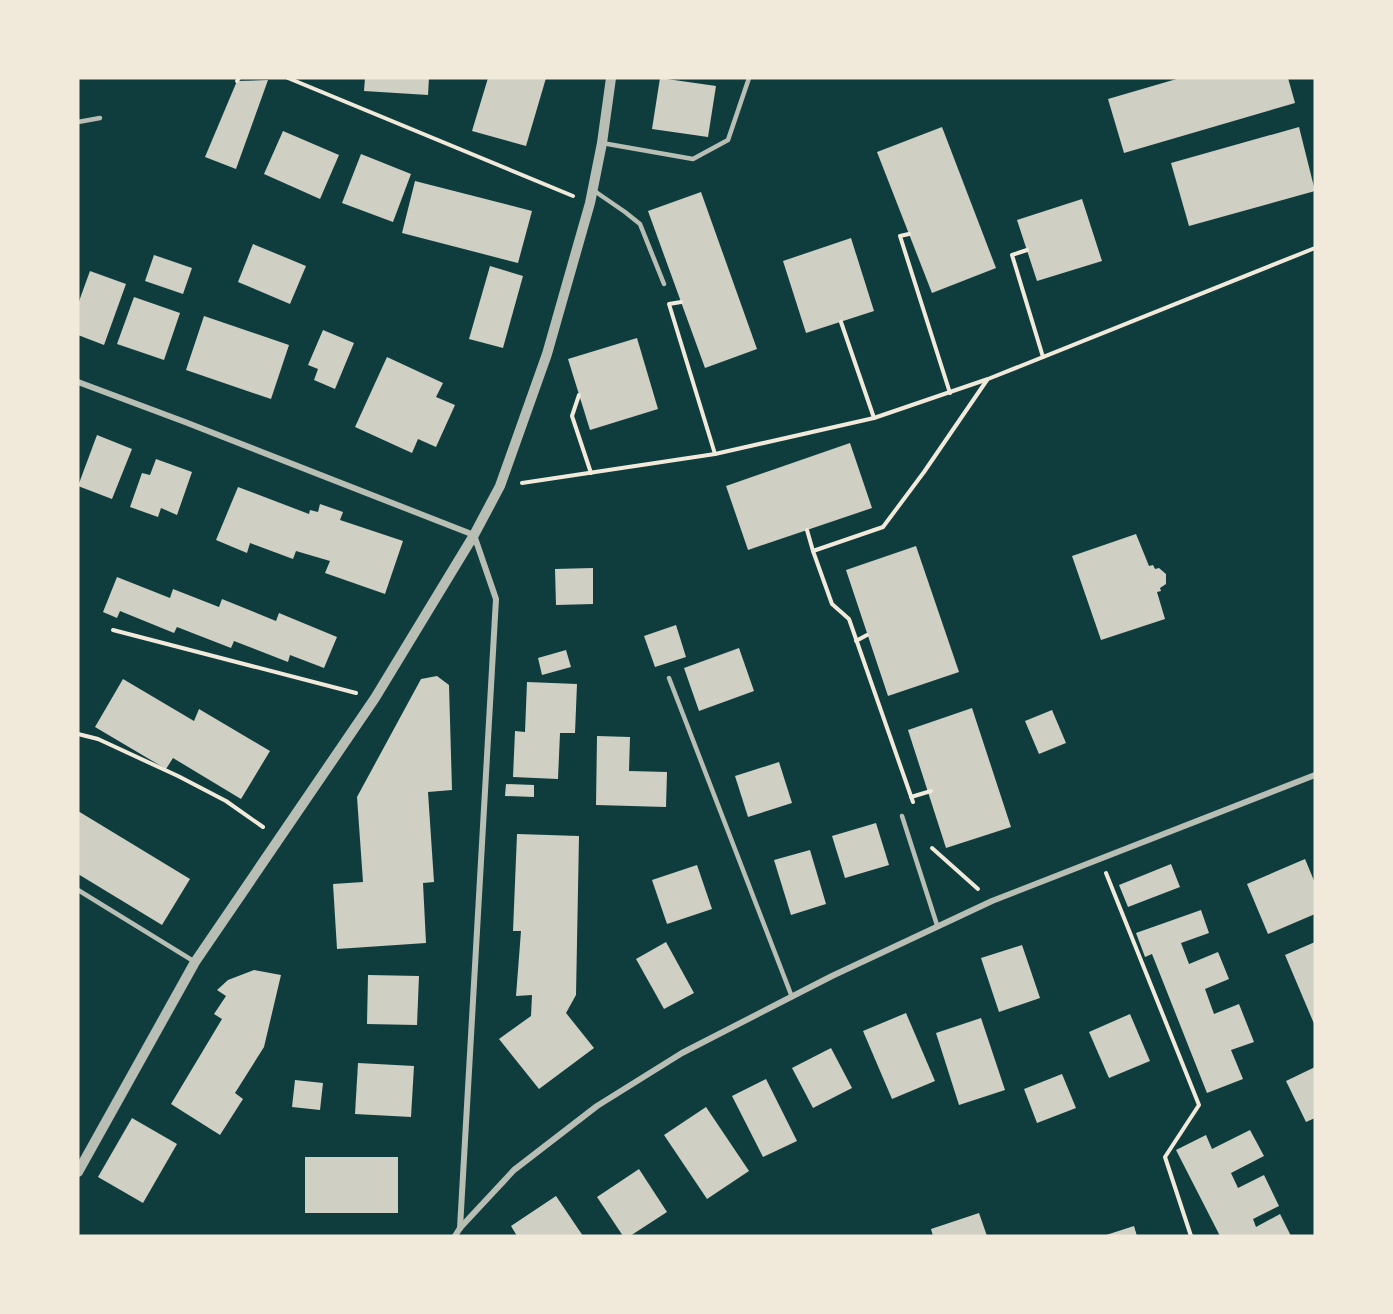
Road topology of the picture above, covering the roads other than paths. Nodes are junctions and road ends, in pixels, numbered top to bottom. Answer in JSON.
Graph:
{"nodes":[{"id":1,"x":611,"y":78,"type":"edge"},
{"id":2,"x":749,"y":78,"type":"edge"},
{"id":3,"x":100,"y":118,"type":"dead end"},
{"id":4,"x":78,"y":122,"type":"edge"},
{"id":5,"x":602,"y":143,"type":"junction"},
{"id":6,"x":593,"y":190,"type":"junction"},
{"id":7,"x":664,"y":284,"type":"dead end"},
{"id":8,"x":78,"y":382,"type":"edge"},
{"id":9,"x":474,"y":535,"type":"junction"},
{"id":10,"x":669,"y":678,"type":"dead end"},
{"id":11,"x":1315,"y":775,"type":"edge"},
{"id":12,"x":902,"y":816,"type":"dead end"},
{"id":13,"x":78,"y":890,"type":"edge"},
{"id":14,"x":937,"y":925,"type":"junction"},
{"id":15,"x":195,"y":962,"type":"junction"},
{"id":16,"x":792,"y":997,"type":"junction"},
{"id":17,"x":78,"y":1172,"type":"edge"},
{"id":18,"x":460,"y":1227,"type":"junction"},
{"id":19,"x":455,"y":1236,"type":"edge"}],
"edges":[{"from":1,"to":5,"type":"street"},
{"from":2,"to":5,"type":"lane"},
{"from":3,"to":4,"type":"lane"},
{"from":5,"to":6,"type":"street"},
{"from":6,"to":7,"type":"lane"},
{"from":6,"to":9,"type":"street"},
{"from":8,"to":9,"type":"street"},
{"from":9,"to":15,"type":"street"},
{"from":9,"to":18,"type":"street"},
{"from":10,"to":16,"type":"lane"},
{"from":11,"to":14,"type":"street"},
{"from":12,"to":14,"type":"lane"},
{"from":13,"to":15,"type":"lane"},
{"from":14,"to":16,"type":"street"},
{"from":15,"to":17,"type":"street"},
{"from":16,"to":18,"type":"street"},
{"from":18,"to":19,"type":"street"}]}
